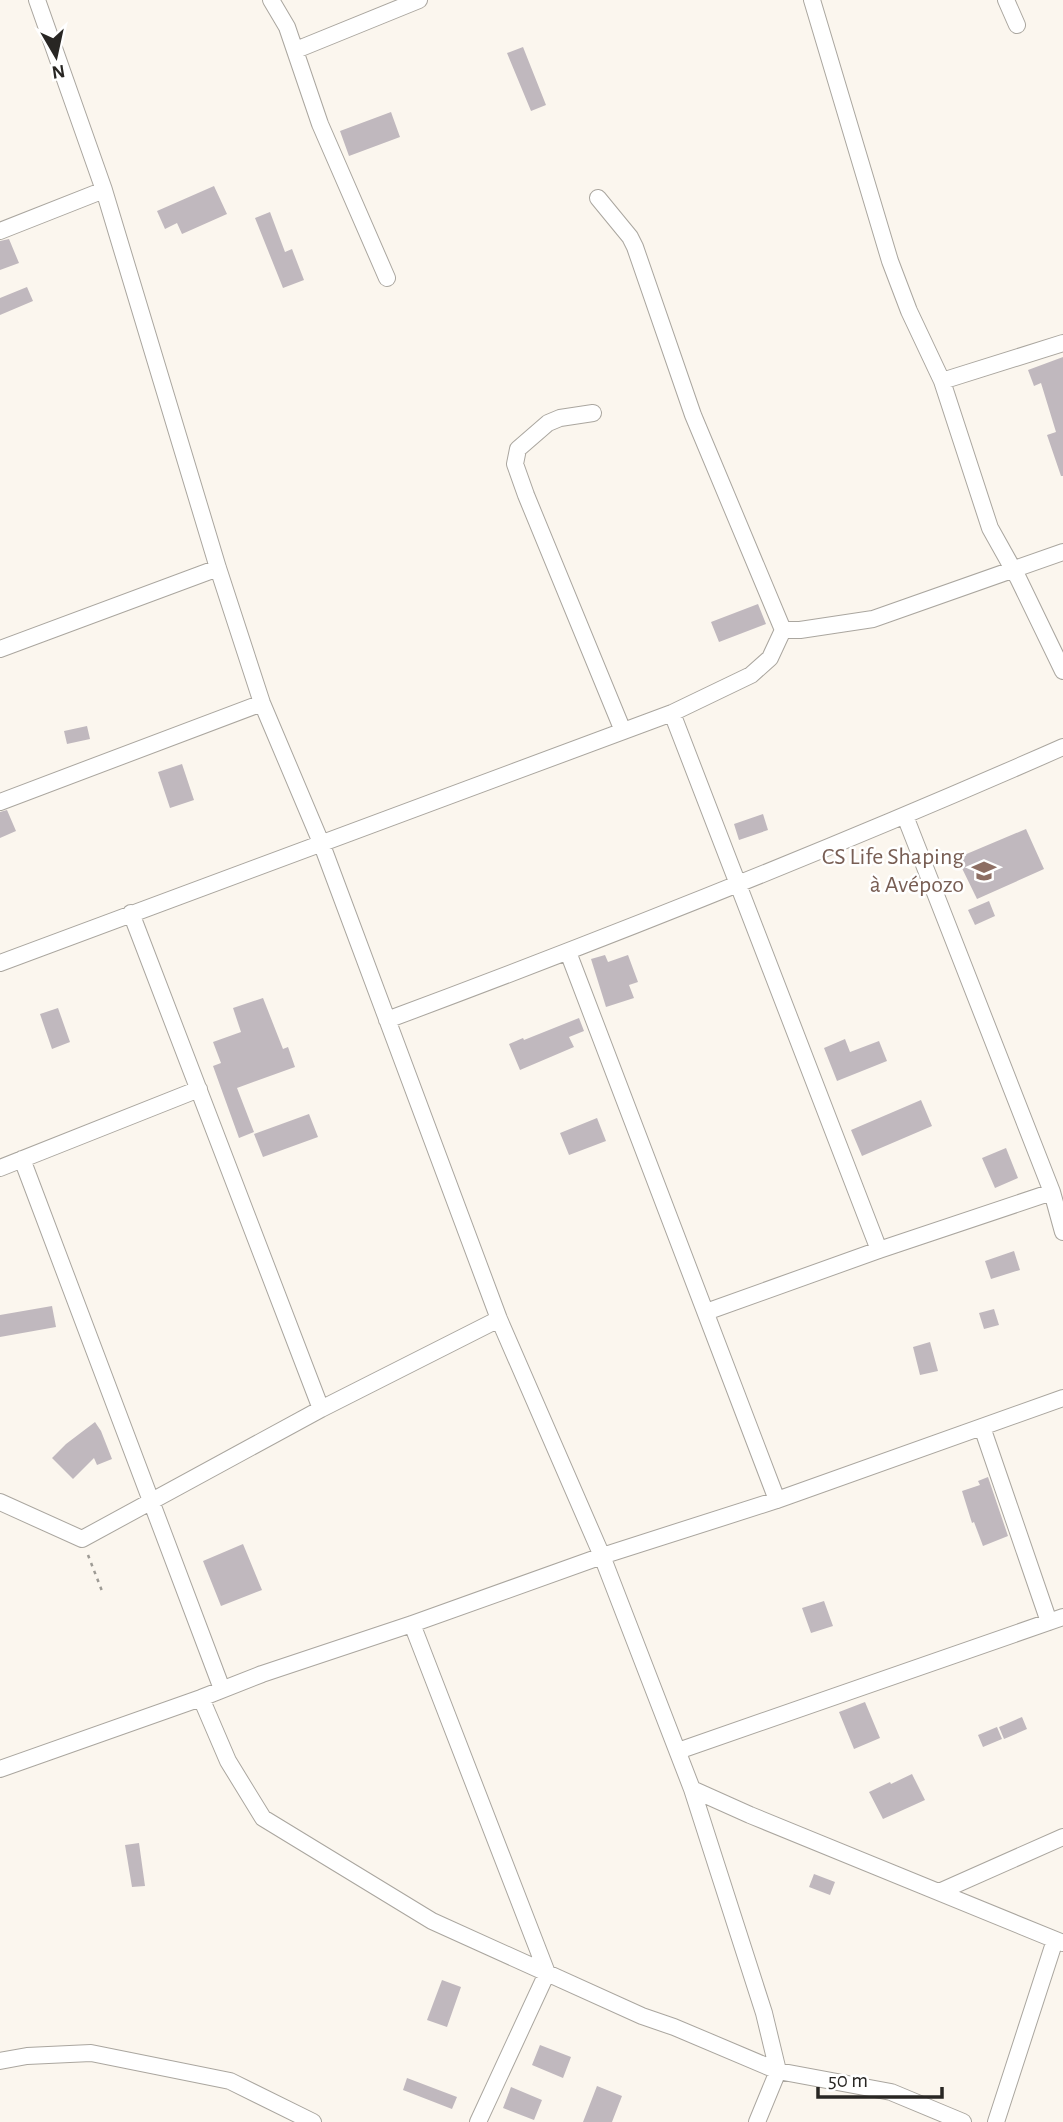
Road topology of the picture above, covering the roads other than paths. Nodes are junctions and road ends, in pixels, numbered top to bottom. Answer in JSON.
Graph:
{"nodes":[{"id":1,"x":37,"y":0,"type":"edge"},
{"id":2,"x":271,"y":0,"type":"edge"},
{"id":3,"x":419,"y":0,"type":"edge"},
{"id":4,"x":812,"y":0,"type":"edge"},
{"id":5,"x":1006,"y":0,"type":"edge"},
{"id":6,"x":1017,"y":25,"type":"dead end"},
{"id":7,"x":296,"y":50,"type":"junction"},
{"id":8,"x":104,"y":190,"type":"junction"},
{"id":9,"x":598,"y":198,"type":"dead end"},
{"id":10,"x":0,"y":231,"type":"edge"},
{"id":11,"x":387,"y":278,"type":"dead end"},
{"id":12,"x":1063,"y":343,"type":"edge"},
{"id":13,"x":943,"y":381,"type":"junction"},
{"id":14,"x":593,"y":413,"type":"dead end"},
{"id":15,"x":1063,"y":552,"type":"edge"},
{"id":16,"x":218,"y":568,"type":"junction"},
{"id":17,"x":1013,"y":570,"type":"junction"},
{"id":18,"x":783,"y":630,"type":"junction"},
{"id":19,"x":0,"y":649,"type":"edge"},
{"id":20,"x":1063,"y":671,"type":"edge"},
{"id":21,"x":262,"y":703,"type":"junction"},
{"id":22,"x":672,"y":713,"type":"junction"},
{"id":23,"x":623,"y":731,"type":"junction"},
{"id":24,"x":1063,"y":747,"type":"edge"},
{"id":25,"x":0,"y":802,"type":"edge"},
{"id":26,"x":905,"y":816,"type":"junction"},
{"id":27,"x":322,"y":845,"type":"junction"},
{"id":28,"x":739,"y":882,"type":"junction"},
{"id":29,"x":131,"y":913,"type":"junction"},
{"id":30,"x":568,"y":952,"type":"junction"},
{"id":31,"x":0,"y":963,"type":"edge"},
{"id":32,"x":387,"y":1020,"type":"junction"},
{"id":33,"x":199,"y":1089,"type":"junction"},
{"id":34,"x":22,"y":1158,"type":"junction"},
{"id":35,"x":0,"y":1168,"type":"edge"},
{"id":36,"x":1052,"y":1192,"type":"junction"},
{"id":37,"x":1063,"y":1232,"type":"edge"},
{"id":38,"x":879,"y":1250,"type":"junction"},
{"id":39,"x":706,"y":1312,"type":"junction"},
{"id":40,"x":499,"y":1319,"type":"junction"},
{"id":41,"x":1063,"y":1398,"type":"edge"},
{"id":42,"x":321,"y":1409,"type":"junction"},
{"id":43,"x":982,"y":1427,"type":"junction"},
{"id":44,"x":777,"y":1500,"type":"junction"},
{"id":45,"x":0,"y":1502,"type":"edge"},
{"id":46,"x":150,"y":1502,"type":"junction"},
{"id":47,"x":602,"y":1556,"type":"junction"},
{"id":48,"x":1056,"y":1620,"type":"edge"},
{"id":49,"x":412,"y":1624,"type":"junction"},
{"id":50,"x":222,"y":1689,"type":"junction"},
{"id":51,"x":201,"y":1698,"type":"junction"},
{"id":52,"x":678,"y":1751,"type":"junction"},
{"id":53,"x":0,"y":1769,"type":"edge"},
{"id":54,"x":692,"y":1789,"type":"junction"},
{"id":55,"x":1063,"y":1837,"type":"edge"},
{"id":56,"x":939,"y":1892,"type":"junction"},
{"id":57,"x":1059,"y":1941,"type":"edge"},
{"id":58,"x":547,"y":1973,"type":"junction"},
{"id":59,"x":0,"y":2061,"type":"edge"},
{"id":60,"x":778,"y":2071,"type":"junction"},
{"id":61,"x":313,"y":2122,"type":"edge"},
{"id":62,"x":478,"y":2122,"type":"edge"},
{"id":63,"x":757,"y":2122,"type":"edge"},
{"id":64,"x":962,"y":2122,"type":"edge"},
{"id":65,"x":996,"y":2122,"type":"edge"}],
"edges":[{"from":1,"to":8,"type":"street"},
{"from":2,"to":7,"type":"street"},
{"from":3,"to":7,"type":"street"},
{"from":4,"to":13,"type":"street"},
{"from":5,"to":6,"type":"street"},
{"from":7,"to":11,"type":"street"},
{"from":8,"to":10,"type":"street"},
{"from":8,"to":16,"type":"street"},
{"from":9,"to":18,"type":"street"},
{"from":12,"to":13,"type":"street"},
{"from":13,"to":17,"type":"street"},
{"from":14,"to":23,"type":"street"},
{"from":15,"to":17,"type":"street"},
{"from":16,"to":19,"type":"street"},
{"from":16,"to":21,"type":"street"},
{"from":17,"to":18,"type":"street"},
{"from":17,"to":20,"type":"street"},
{"from":18,"to":22,"type":"street"},
{"from":21,"to":25,"type":"street"},
{"from":21,"to":27,"type":"street"},
{"from":22,"to":23,"type":"street"},
{"from":22,"to":28,"type":"street"},
{"from":23,"to":27,"type":"street"},
{"from":24,"to":26,"type":"street"},
{"from":26,"to":28,"type":"street"},
{"from":26,"to":36,"type":"street"},
{"from":27,"to":29,"type":"street"},
{"from":27,"to":32,"type":"street"},
{"from":28,"to":30,"type":"street"},
{"from":28,"to":38,"type":"street"},
{"from":29,"to":31,"type":"street"},
{"from":29,"to":33,"type":"street"},
{"from":30,"to":32,"type":"street"},
{"from":30,"to":39,"type":"street"},
{"from":32,"to":40,"type":"street"},
{"from":33,"to":34,"type":"street"},
{"from":33,"to":42,"type":"street"},
{"from":34,"to":35,"type":"street"},
{"from":34,"to":46,"type":"street"},
{"from":36,"to":37,"type":"street"},
{"from":36,"to":38,"type":"street"},
{"from":38,"to":39,"type":"street"},
{"from":39,"to":44,"type":"street"},
{"from":40,"to":42,"type":"street"},
{"from":40,"to":47,"type":"street"},
{"from":41,"to":43,"type":"street"},
{"from":42,"to":46,"type":"street"},
{"from":43,"to":44,"type":"street"},
{"from":43,"to":48,"type":"street"},
{"from":44,"to":47,"type":"street"},
{"from":45,"to":46,"type":"street"},
{"from":46,"to":50,"type":"street"},
{"from":47,"to":49,"type":"street"},
{"from":47,"to":52,"type":"street"},
{"from":48,"to":52,"type":"street"},
{"from":49,"to":50,"type":"street"},
{"from":49,"to":58,"type":"street"},
{"from":50,"to":51,"type":"street"},
{"from":51,"to":53,"type":"street"},
{"from":51,"to":58,"type":"street"},
{"from":52,"to":54,"type":"street"},
{"from":54,"to":56,"type":"street"},
{"from":54,"to":60,"type":"street"},
{"from":55,"to":56,"type":"street"},
{"from":56,"to":57,"type":"street"},
{"from":57,"to":65,"type":"street"},
{"from":58,"to":60,"type":"street"},
{"from":58,"to":62,"type":"street"},
{"from":59,"to":61,"type":"street"},
{"from":60,"to":63,"type":"street"},
{"from":60,"to":64,"type":"street"}]}
